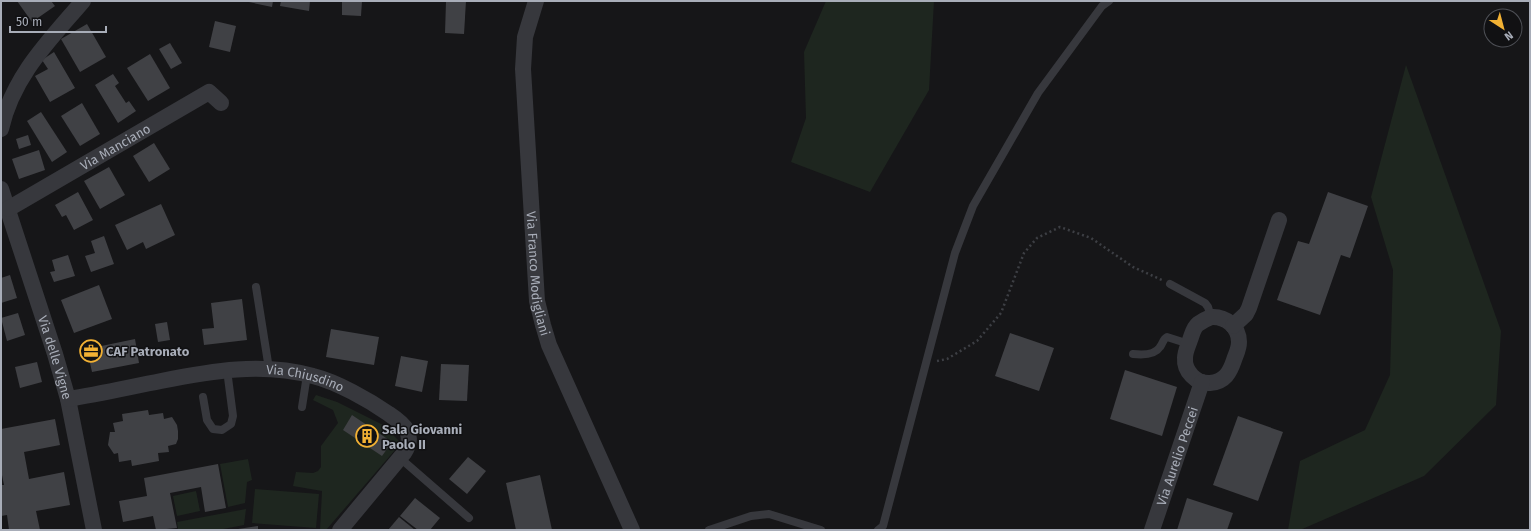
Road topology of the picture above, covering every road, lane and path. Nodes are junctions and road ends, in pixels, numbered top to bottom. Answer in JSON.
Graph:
{"nodes":[{"id":1,"x":84,"y":1,"type":"edge"},
{"id":2,"x":536,"y":1,"type":"edge"},
{"id":3,"x":1109,"y":1,"type":"edge"},
{"id":4,"x":221,"y":102,"type":"dead end"},
{"id":5,"x":1,"y":129,"type":"edge"},
{"id":6,"x":1,"y":188,"type":"edge"},
{"id":7,"x":8,"y":209,"type":"junction"},
{"id":8,"x":1279,"y":220,"type":"dead end"},
{"id":9,"x":1170,"y":284,"type":"joint"},
{"id":10,"x":256,"y":287,"type":"dead end"},
{"id":11,"x":1211,"y":318,"type":"junction"},
{"id":12,"x":1234,"y":326,"type":"junction"},
{"id":13,"x":1189,"y":344,"type":"junction"},
{"id":14,"x":1133,"y":354,"type":"dead end"},
{"id":15,"x":926,"y":363,"type":"junction"},
{"id":16,"x":269,"y":369,"type":"junction"},
{"id":17,"x":227,"y":370,"type":"junction"},
{"id":18,"x":307,"y":375,"type":"junction"},
{"id":19,"x":1202,"y":382,"type":"junction"},
{"id":20,"x":203,"y":397,"type":"dead end"},
{"id":21,"x":68,"y":399,"type":"junction"},
{"id":22,"x":302,"y":407,"type":"dead end"},
{"id":23,"x":400,"y":458,"type":"junction"},
{"id":24,"x":469,"y":518,"type":"dead end"},
{"id":25,"x":94,"y":530,"type":"edge"},
{"id":26,"x":340,"y":530,"type":"edge"},
{"id":27,"x":632,"y":530,"type":"edge"},
{"id":28,"x":709,"y":530,"type":"edge"},
{"id":29,"x":821,"y":530,"type":"edge"},
{"id":30,"x":878,"y":530,"type":"edge"},
{"id":31,"x":1152,"y":530,"type":"edge"}],
"edges":[{"from":1,"to":5,"type":"street"},
{"from":2,"to":27,"type":"street","name":"Via Franco Modigliani"},
{"from":3,"to":15,"type":"lane"},
{"from":4,"to":7,"type":"street","name":"Via Manciano"},
{"from":6,"to":7,"type":"street","name":"Via delle Vigne"},
{"from":7,"to":21,"type":"street","name":"Via delle Vigne"},
{"from":8,"to":12,"type":"street"},
{"from":9,"to":11,"type":"lane"},
{"from":9,"to":15,"type":"path"},
{"from":10,"to":16,"type":"lane"},
{"from":11,"to":12,"type":"street"},
{"from":11,"to":13,"type":"street"},
{"from":12,"to":19,"type":"street"},
{"from":13,"to":14,"type":"lane"},
{"from":13,"to":19,"type":"street"},
{"from":15,"to":30,"type":"lane"},
{"from":16,"to":17,"type":"street","name":"Via Chiusdino"},
{"from":16,"to":18,"type":"street","name":"Via Chiusdino"},
{"from":17,"to":20,"type":"lane"},
{"from":17,"to":21,"type":"street","name":"Via Chiusdino"},
{"from":18,"to":22,"type":"lane"},
{"from":18,"to":23,"type":"street","name":"Via Chiusdino"},
{"from":19,"to":31,"type":"street","name":"Via Aurelio Peccei"},
{"from":21,"to":25,"type":"street","name":"Via delle Vigne"},
{"from":23,"to":24,"type":"lane"},
{"from":23,"to":26,"type":"street","name":"Via Chiusdino"},
{"from":28,"to":29,"type":"lane"}]}
